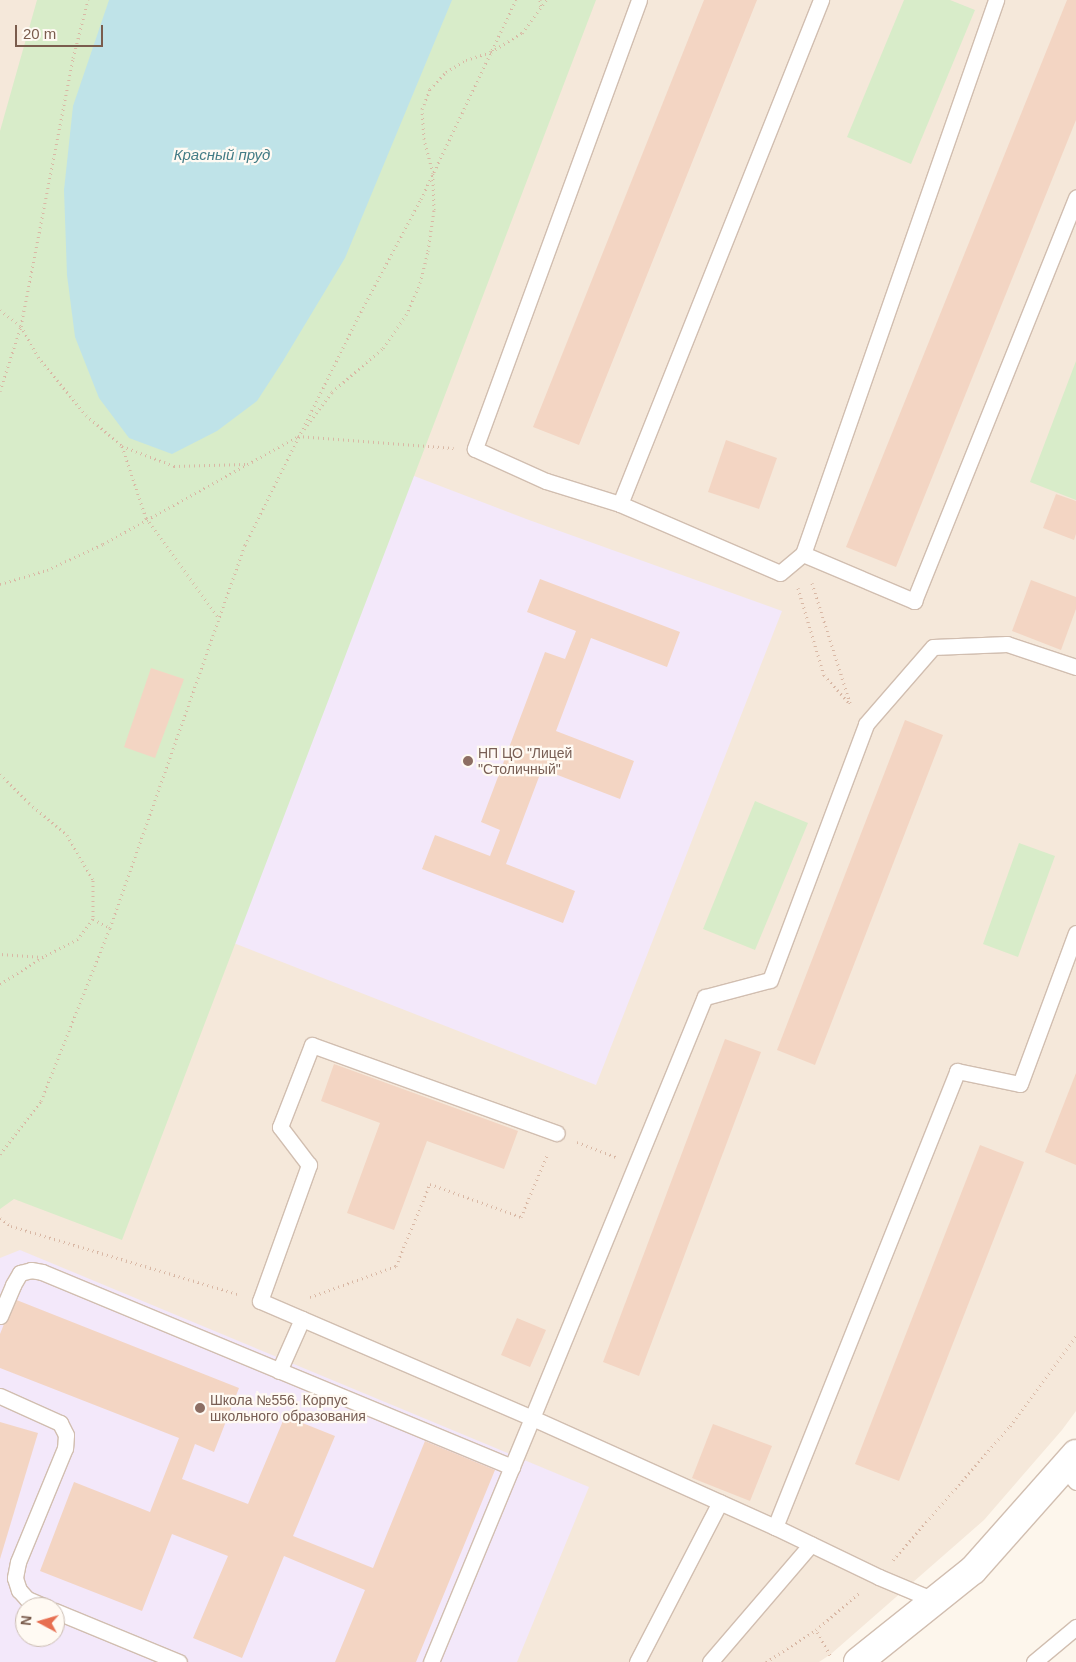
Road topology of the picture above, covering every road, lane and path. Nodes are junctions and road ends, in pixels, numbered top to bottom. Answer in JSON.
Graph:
{"nodes":[{"id":1,"x":88,"y":0,"type":"edge"},
{"id":2,"x":516,"y":0,"type":"edge"},
{"id":3,"x":540,"y":0,"type":"edge"},
{"id":4,"x":546,"y":0,"type":"edge"},
{"id":5,"x":639,"y":0,"type":"edge"},
{"id":6,"x":820,"y":0,"type":"edge"},
{"id":7,"x":996,"y":0,"type":"edge"},
{"id":8,"x":541,"y":10,"type":"junction"},
{"id":9,"x":491,"y":52,"type":"junction"},
{"id":10,"x":433,"y":173,"type":"junction"},
{"id":11,"x":1076,"y":197,"type":"edge"},
{"id":12,"x":0,"y":310,"type":"edge"},
{"id":13,"x":21,"y":326,"type":"junction"},
{"id":14,"x":0,"y":391,"type":"edge"},
{"id":15,"x":298,"y":436,"type":"junction"},
{"id":16,"x":122,"y":446,"type":"junction"},
{"id":17,"x":475,"y":449,"type":"junction"},
{"id":18,"x":246,"y":464,"type":"junction"},
{"id":19,"x":620,"y":504,"type":"junction"},
{"id":20,"x":146,"y":518,"type":"junction"},
{"id":21,"x":803,"y":554,"type":"junction"},
{"id":22,"x":792,"y":564,"type":"junction"},
{"id":23,"x":0,"y":584,"type":"edge"},
{"id":24,"x":220,"y":619,"type":"junction"},
{"id":25,"x":1076,"y":668,"type":"edge"},
{"id":26,"x":851,"y":706,"type":"junction"},
{"id":27,"x":866,"y":724,"type":"junction"},
{"id":28,"x":0,"y":774,"type":"edge"},
{"id":29,"x":93,"y":919,"type":"junction"},
{"id":30,"x":110,"y":928,"type":"junction"},
{"id":31,"x":1076,"y":933,"type":"edge"},
{"id":32,"x":0,"y":954,"type":"edge"},
{"id":33,"x":44,"y":956,"type":"junction"},
{"id":34,"x":0,"y":984,"type":"edge"},
{"id":35,"x":556,"y":1134,"type":"junction"},
{"id":36,"x":0,"y":1154,"type":"edge"},
{"id":37,"x":636,"y":1165,"type":"junction"},
{"id":38,"x":0,"y":1218,"type":"edge"},
{"id":39,"x":260,"y":1301,"type":"junction"},
{"id":40,"x":279,"y":1309,"type":"junction"},
{"id":41,"x":0,"y":1316,"type":"edge"},
{"id":42,"x":302,"y":1319,"type":"junction"},
{"id":43,"x":1076,"y":1336,"type":"edge"},
{"id":44,"x":279,"y":1371,"type":"junction"},
{"id":45,"x":0,"y":1396,"type":"edge"},
{"id":46,"x":532,"y":1418,"type":"junction"},
{"id":47,"x":512,"y":1467,"type":"junction"},
{"id":48,"x":1072,"y":1469,"type":"edge"},
{"id":49,"x":720,"y":1502,"type":"junction"},
{"id":50,"x":775,"y":1527,"type":"junction"},
{"id":51,"x":811,"y":1544,"type":"junction"},
{"id":52,"x":879,"y":1576,"type":"junction"},
{"id":53,"x":25,"y":1597,"type":"edge"},
{"id":54,"x":936,"y":1601,"type":"junction"},
{"id":55,"x":65,"y":1615,"type":"edge"},
{"id":56,"x":1076,"y":1627,"type":"edge"},
{"id":57,"x":816,"y":1630,"type":"junction"},
{"id":58,"x":179,"y":1662,"type":"edge"},
{"id":59,"x":431,"y":1662,"type":"edge"},
{"id":60,"x":637,"y":1662,"type":"edge"},
{"id":61,"x":710,"y":1662,"type":"edge"},
{"id":62,"x":766,"y":1662,"type":"edge"},
{"id":63,"x":834,"y":1662,"type":"edge"},
{"id":64,"x":858,"y":1662,"type":"edge"},
{"id":65,"x":1034,"y":1662,"type":"edge"}],
"edges":[{"from":1,"to":13,"type":"path"},
{"from":2,"to":9,"type":"path"},
{"from":3,"to":8,"type":"path"},
{"from":4,"to":8,"type":"path"},
{"from":5,"to":17,"type":"lane"},
{"from":6,"to":19,"type":"lane"},
{"from":7,"to":21,"type":"lane"},
{"from":8,"to":9,"type":"path"},
{"from":9,"to":10,"type":"path"},
{"from":9,"to":10,"type":"path"},
{"from":10,"to":15,"type":"path"},
{"from":10,"to":15,"type":"path"},
{"from":11,"to":21,"type":"lane"},
{"from":12,"to":13,"type":"path"},
{"from":13,"to":14,"type":"path"},
{"from":13,"to":16,"type":"path"},
{"from":15,"to":17,"type":"path"},
{"from":15,"to":18,"type":"path"},
{"from":15,"to":24,"type":"path"},
{"from":16,"to":18,"type":"path"},
{"from":16,"to":20,"type":"path"},
{"from":17,"to":19,"type":"lane"},
{"from":18,"to":20,"type":"path"},
{"from":19,"to":22,"type":"lane"},
{"from":20,"to":23,"type":"path"},
{"from":20,"to":24,"type":"path"},
{"from":21,"to":22,"type":"lane"},
{"from":21,"to":26,"type":"path"},
{"from":22,"to":26,"type":"path"},
{"from":24,"to":30,"type":"path"},
{"from":25,"to":27,"type":"lane"},
{"from":26,"to":27,"type":"path"},
{"from":27,"to":37,"type":"lane"},
{"from":28,"to":29,"type":"path"},
{"from":29,"to":30,"type":"path"},
{"from":29,"to":33,"type":"path"},
{"from":30,"to":36,"type":"path"},
{"from":31,"to":50,"type":"lane"},
{"from":32,"to":33,"type":"path"},
{"from":33,"to":34,"type":"path"},
{"from":35,"to":37,"type":"path"},
{"from":35,"to":39,"type":"lane"},
{"from":35,"to":40,"type":"path"},
{"from":37,"to":46,"type":"lane"},
{"from":38,"to":39,"type":"path"},
{"from":39,"to":40,"type":"lane"},
{"from":40,"to":42,"type":"lane"},
{"from":41,"to":44,"type":"lane"},
{"from":42,"to":44,"type":"lane"},
{"from":42,"to":46,"type":"lane"},
{"from":43,"to":52,"type":"path"},
{"from":44,"to":47,"type":"lane"},
{"from":45,"to":53,"type":"lane"},
{"from":46,"to":47,"type":"lane"},
{"from":46,"to":49,"type":"lane"},
{"from":47,"to":59,"type":"lane"},
{"from":48,"to":54,"type":"street"},
{"from":49,"to":50,"type":"lane"},
{"from":49,"to":60,"type":"lane"},
{"from":50,"to":51,"type":"lane"},
{"from":51,"to":52,"type":"lane"},
{"from":51,"to":61,"type":"lane"},
{"from":52,"to":54,"type":"lane"},
{"from":52,"to":57,"type":"path"},
{"from":54,"to":64,"type":"street"},
{"from":55,"to":58,"type":"lane"},
{"from":56,"to":65,"type":"lane"},
{"from":57,"to":62,"type":"path"},
{"from":57,"to":63,"type":"path"}]}
